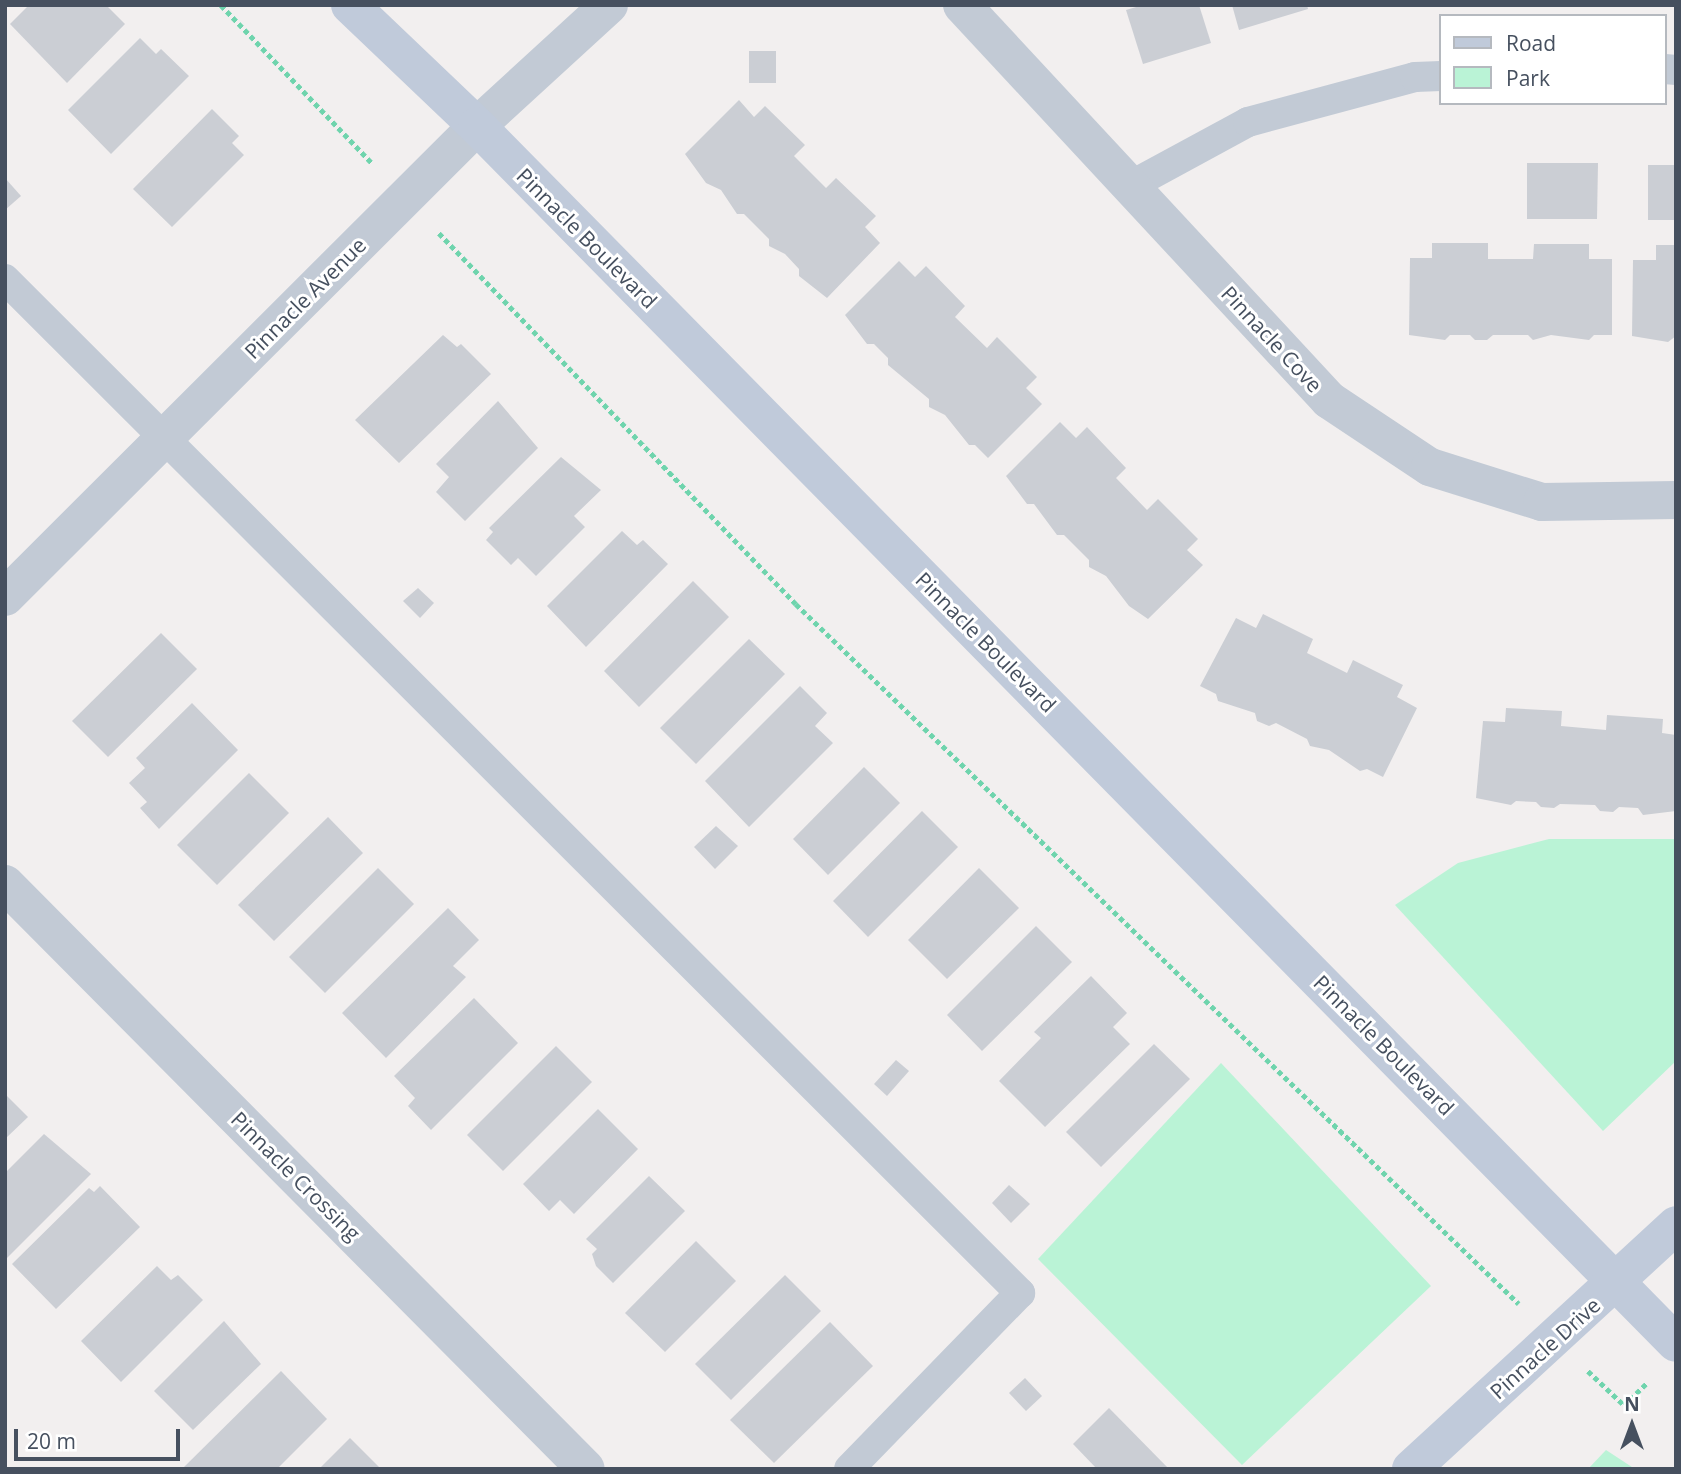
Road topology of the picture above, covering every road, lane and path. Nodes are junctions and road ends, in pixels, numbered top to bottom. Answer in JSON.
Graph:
{"nodes":[{"id":1,"x":221,"y":5,"type":"edge"},
{"id":2,"x":350,"y":5,"type":"edge"},
{"id":3,"x":609,"y":5,"type":"edge"},
{"id":4,"x":962,"y":5,"type":"edge"},
{"id":5,"x":1440,"y":76,"type":"edge"},
{"id":6,"x":477,"y":126,"type":"junction"},
{"id":7,"x":1130,"y":186,"type":"junction"},
{"id":8,"x":405,"y":198,"type":"junction"},
{"id":9,"x":5,"y":279,"type":"edge"},
{"id":10,"x":165,"y":437,"type":"junction"},
{"id":11,"x":1676,"y":500,"type":"edge"},
{"id":12,"x":5,"y":597,"type":"edge"},
{"id":13,"x":5,"y":884,"type":"edge"},
{"id":14,"x":1676,"y":1225,"type":"edge"},
{"id":15,"x":1618,"y":1282,"type":"junction"},
{"id":16,"x":1555,"y":1339,"type":"junction"},
{"id":17,"x":1676,"y":1343,"type":"edge"},
{"id":18,"x":1650,"y":1380,"type":"dead end"},
{"id":19,"x":586,"y":1469,"type":"edge"},
{"id":20,"x":849,"y":1469,"type":"edge"},
{"id":21,"x":1411,"y":1469,"type":"edge"}],
"edges":[{"from":1,"to":8,"type":"path"},
{"from":2,"to":6,"type":"street","name":"Pinnacle Boulevard"},
{"from":3,"to":6,"type":"street","name":"Pinnacle Avenue"},
{"from":4,"to":7,"type":"street","name":"Pinnacle Cove"},
{"from":5,"to":7,"type":"lane"},
{"from":6,"to":8,"type":"street","name":"Pinnacle Avenue"},
{"from":6,"to":15,"type":"street","name":"Pinnacle Boulevard"},
{"from":7,"to":11,"type":"street","name":"Pinnacle Cove"},
{"from":8,"to":10,"type":"street","name":"Pinnacle Avenue"},
{"from":8,"to":16,"type":"path"},
{"from":9,"to":10,"type":"lane"},
{"from":10,"to":12,"type":"street","name":"Pinnacle Avenue"},
{"from":10,"to":20,"type":"lane"},
{"from":13,"to":19,"type":"street","name":"Pinnacle Crossing"},
{"from":14,"to":15,"type":"street","name":"Pinnacle Drive"},
{"from":15,"to":16,"type":"street","name":"Pinnacle Drive"},
{"from":15,"to":17,"type":"street","name":"Pinnacle Boulevard"},
{"from":16,"to":18,"type":"path"},
{"from":16,"to":21,"type":"street","name":"Pinnacle Drive"}]}
